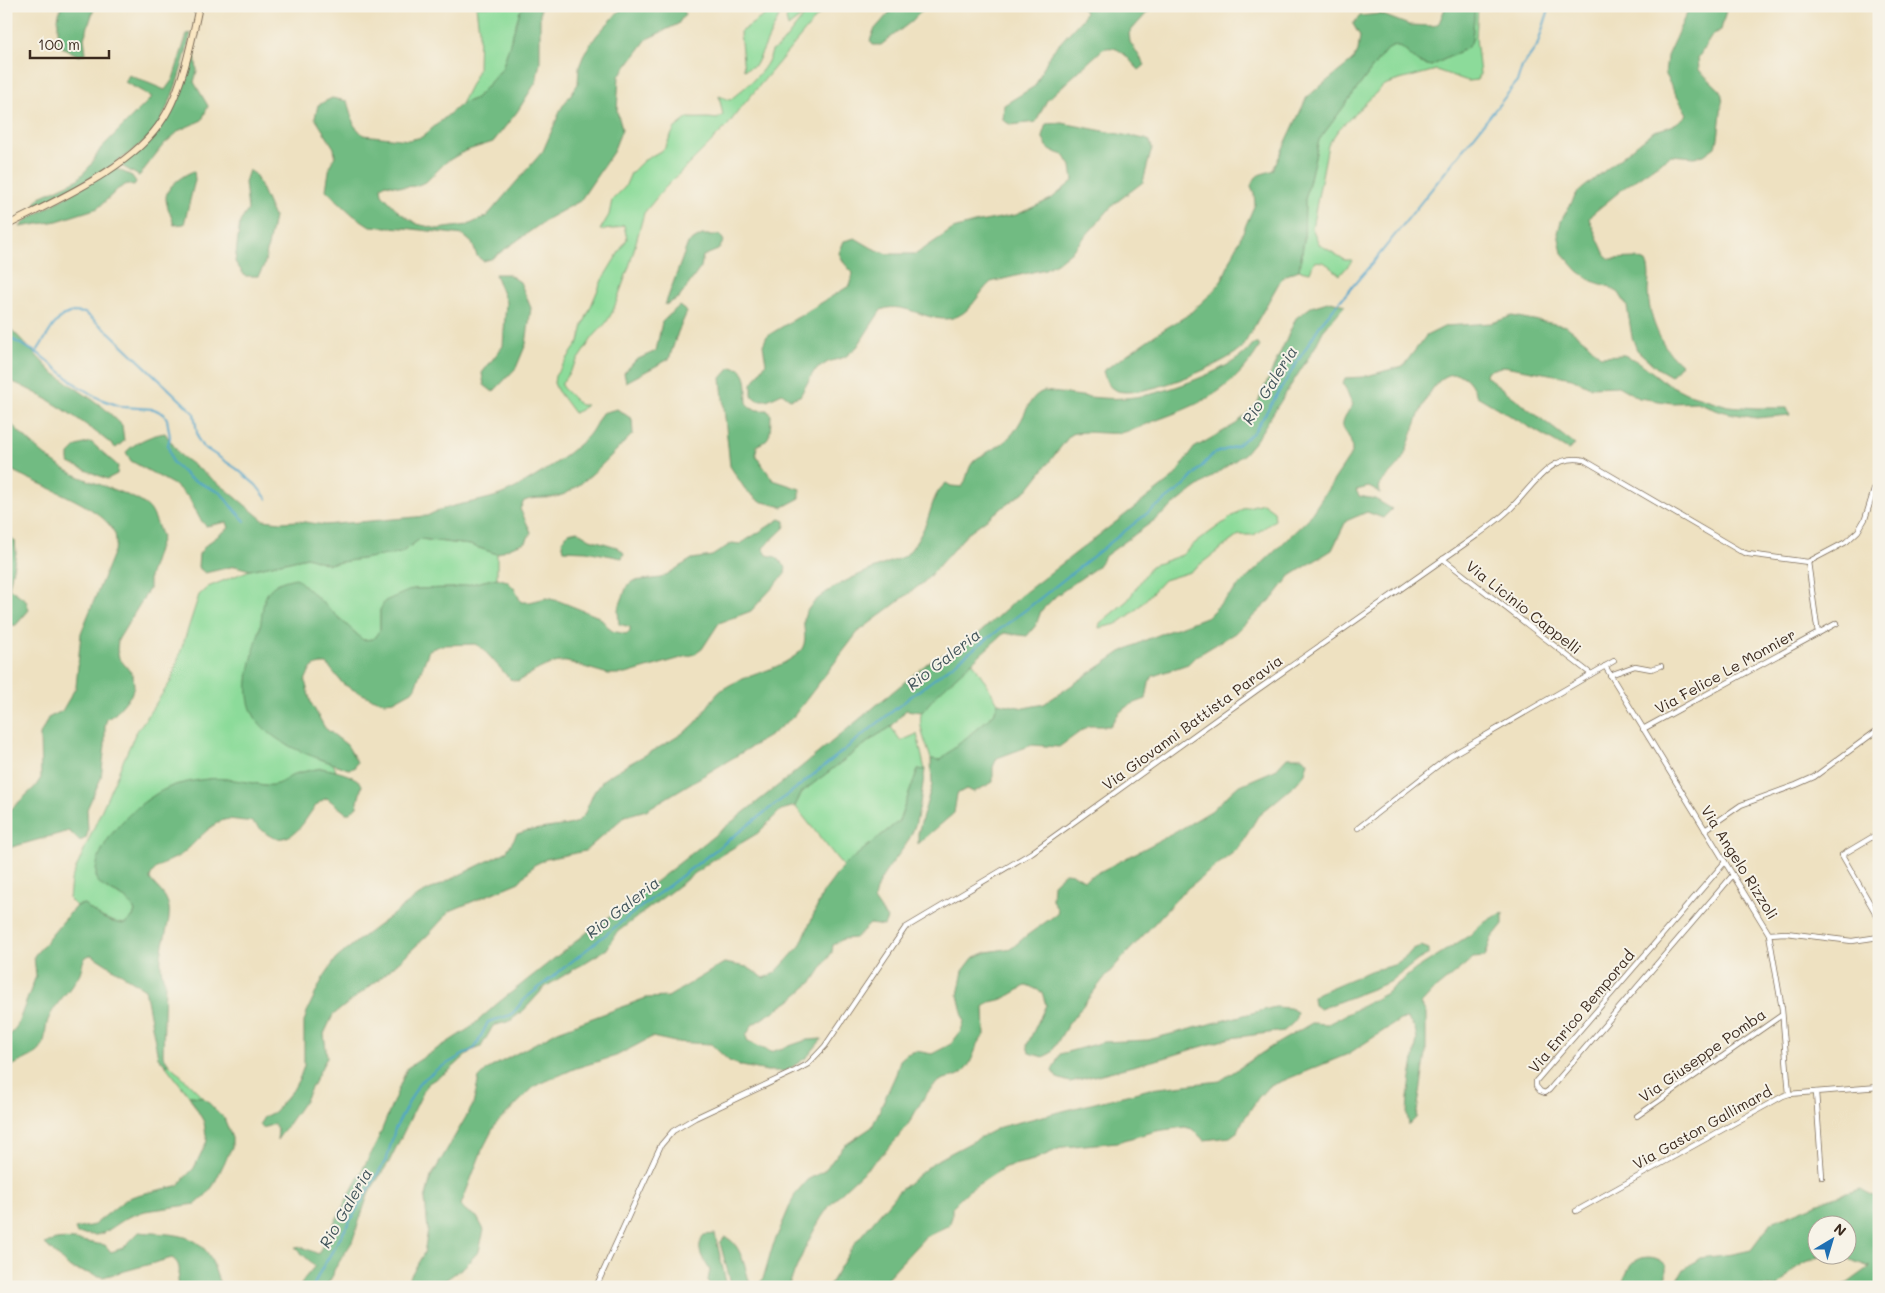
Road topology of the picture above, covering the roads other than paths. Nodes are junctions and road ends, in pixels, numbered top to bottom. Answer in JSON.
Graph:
{"nodes":[{"id":1,"x":200,"y":6,"type":"edge"},
{"id":2,"x":6,"y":226,"type":"edge"},
{"id":3,"x":1879,"y":474,"type":"edge"},
{"id":4,"x":1443,"y":559,"type":"junction"},
{"id":5,"x":1808,"y":562,"type":"junction"},
{"id":6,"x":1837,"y":623,"type":"dead end"},
{"id":7,"x":1818,"y":634,"type":"junction"},
{"id":8,"x":1614,"y":661,"type":"dead end"},
{"id":9,"x":1604,"y":666,"type":"junction"},
{"id":10,"x":1661,"y":666,"type":"dead end"},
{"id":11,"x":1591,"y":674,"type":"junction"},
{"id":12,"x":1610,"y":674,"type":"junction"},
{"id":13,"x":1643,"y":729,"type":"junction"},
{"id":14,"x":1879,"y":729,"type":"edge"},
{"id":15,"x":1358,"y":828,"type":"dead end"},
{"id":16,"x":1705,"y":830,"type":"junction"},
{"id":17,"x":1879,"y":833,"type":"edge"},
{"id":18,"x":1725,"y":862,"type":"junction"},
{"id":19,"x":1733,"y":876,"type":"junction"},
{"id":20,"x":1879,"y":919,"type":"edge"},
{"id":21,"x":1769,"y":934,"type":"junction"},
{"id":22,"x":1879,"y":937,"type":"edge"},
{"id":23,"x":1782,"y":1014,"type":"junction"},
{"id":24,"x":1879,"y":1087,"type":"edge"},
{"id":25,"x":1816,"y":1092,"type":"junction"},
{"id":26,"x":1789,"y":1094,"type":"junction"},
{"id":27,"x":1637,"y":1116,"type":"dead end"},
{"id":28,"x":1822,"y":1177,"type":"dead end"},
{"id":29,"x":1576,"y":1211,"type":"dead end"},
{"id":30,"x":596,"y":1287,"type":"edge"}],
"edges":[{"from":1,"to":2,"type":"street"},
{"from":3,"to":5,"type":"street"},
{"from":4,"to":5,"type":"street","name":"Via Giovanni Battista Paravia"},
{"from":4,"to":11,"type":"street","name":"Via Licinio Cappelli"},
{"from":4,"to":30,"type":"street","name":"Via Giovanni Battista Paravia"},
{"from":5,"to":7,"type":"street","name":"Via Felice Le Monnier"},
{"from":6,"to":7,"type":"street","name":"Via Felice Le Monnier"},
{"from":7,"to":13,"type":"street","name":"Via Felice Le Monnier"},
{"from":8,"to":9,"type":"street"},
{"from":9,"to":11,"type":"street"},
{"from":9,"to":12,"type":"street","name":"Via Angelo Rizzoli"},
{"from":10,"to":12,"type":"street"},
{"from":11,"to":15,"type":"street"},
{"from":12,"to":13,"type":"street","name":"Via Angelo Rizzoli"},
{"from":13,"to":16,"type":"street","name":"Via Angelo Rizzoli"},
{"from":14,"to":16,"type":"street"},
{"from":16,"to":18,"type":"street","name":"Via Angelo Rizzoli"},
{"from":17,"to":20,"type":"street"},
{"from":18,"to":19,"type":"street","name":"Via Angelo Rizzoli"},
{"from":18,"to":19,"type":"street","name":"Via Enrico Bemporad"},
{"from":19,"to":21,"type":"street","name":"Via Angelo Rizzoli"},
{"from":21,"to":22,"type":"street"},
{"from":21,"to":23,"type":"street","name":"Via Angelo Rizzoli"},
{"from":23,"to":26,"type":"street","name":"Via Angelo Rizzoli"},
{"from":23,"to":27,"type":"street","name":"Via Giuseppe Pomba"},
{"from":24,"to":25,"type":"street","name":"Via Gaston Gallimard"},
{"from":25,"to":26,"type":"street","name":"Via Gaston Gallimard"},
{"from":25,"to":28,"type":"street"},
{"from":26,"to":29,"type":"street","name":"Via Gaston Gallimard"}]}
